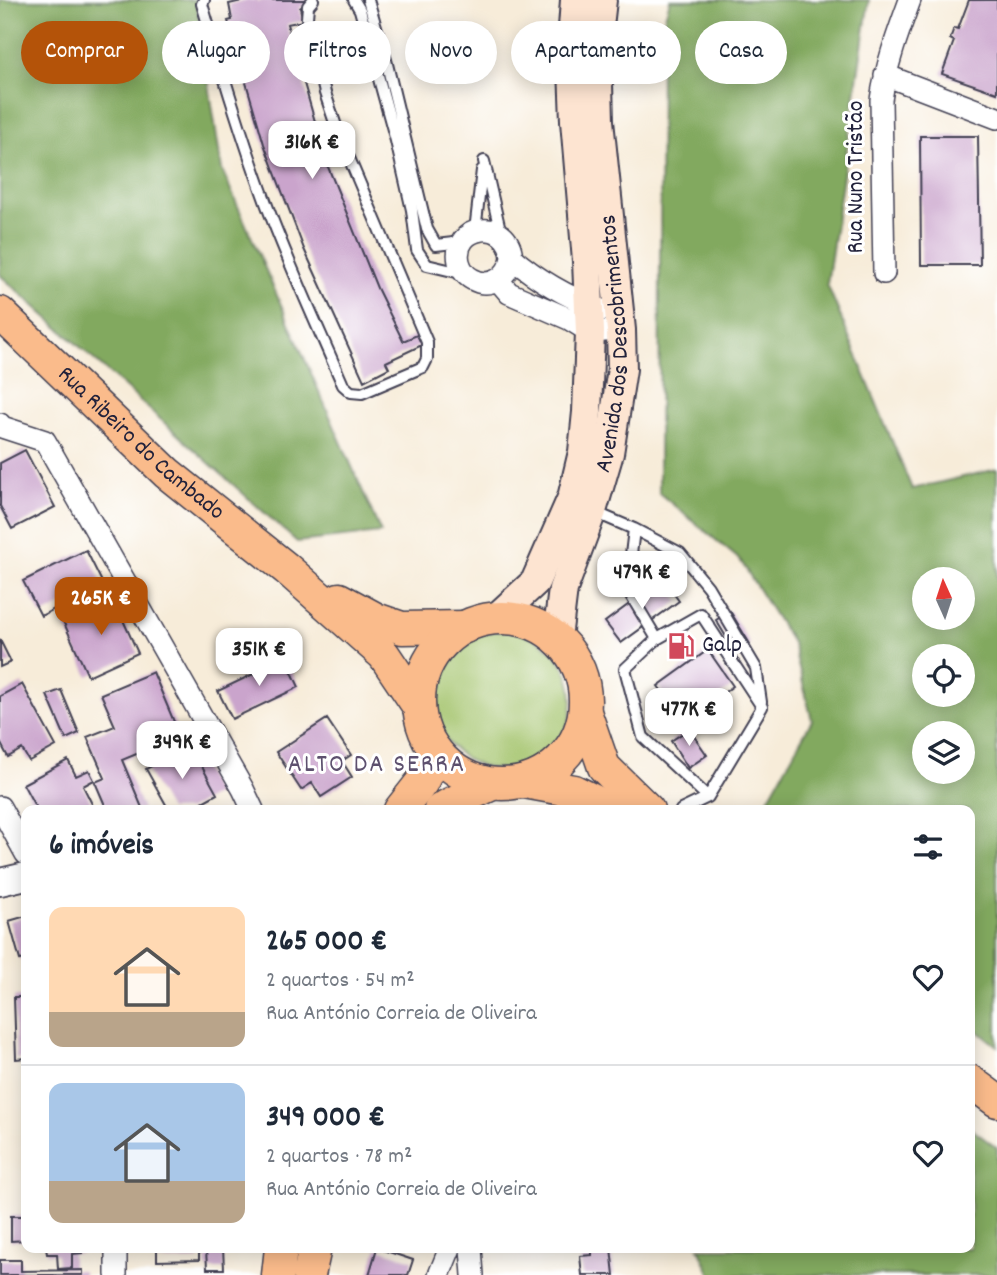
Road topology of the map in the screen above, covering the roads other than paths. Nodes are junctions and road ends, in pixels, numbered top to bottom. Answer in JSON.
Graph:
{"nodes":[{"id":1,"x":204,"y":0,"type":"edge"},
{"id":2,"x":313,"y":0,"type":"edge"},
{"id":3,"x":354,"y":0,"type":"edge"},
{"id":4,"x":368,"y":0,"type":"edge"},
{"id":5,"x":575,"y":0,"type":"edge"},
{"id":6,"x":601,"y":0,"type":"edge"},
{"id":7,"x":910,"y":0,"type":"edge"},
{"id":8,"x":885,"y":75,"type":"junction"},
{"id":9,"x":997,"y":118,"type":"edge"},
{"id":10,"x":501,"y":234,"type":"junction"},
{"id":11,"x":469,"y":236,"type":"junction"},
{"id":12,"x":512,"y":258,"type":"junction"},
{"id":13,"x":587,"y":261,"type":"junction"},
{"id":14,"x":884,"y":273,"type":"dead end"},
{"id":15,"x":466,"y":274,"type":"junction"},
{"id":16,"x":498,"y":280,"type":"junction"},
{"id":17,"x":555,"y":289,"type":"junction"},
{"id":18,"x":0,"y":313,"type":"edge"},
{"id":19,"x":589,"y":318,"type":"junction"},
{"id":20,"x":620,"y":324,"type":"junction"},
{"id":21,"x":0,"y":424,"type":"edge"},
{"id":22,"x":592,"y":511,"type":"junction"},
{"id":23,"x":634,"y":529,"type":"junction"},
{"id":24,"x":287,"y":569,"type":"junction"},
{"id":25,"x":496,"y":618,"type":"junction"},
{"id":26,"x":465,"y":627,"type":"junction"},
{"id":27,"x":557,"y":639,"type":"junction"},
{"id":28,"x":657,"y":639,"type":"junction"},
{"id":29,"x":419,"y":707,"type":"junction"},
{"id":30,"x":762,"y":707,"type":"junction"},
{"id":31,"x":585,"y":712,"type":"junction"},
{"id":32,"x":436,"y":752,"type":"junction"},
{"id":33,"x":524,"y":782,"type":"junction"},
{"id":34,"x":492,"y":784,"type":"junction"},
{"id":35,"x":708,"y":797,"type":"junction"},
{"id":36,"x":250,"y":805,"type":"edge"},
{"id":37,"x":404,"y":805,"type":"edge"},
{"id":38,"x":448,"y":805,"type":"edge"},
{"id":39,"x":601,"y":805,"type":"edge"},
{"id":40,"x":643,"y":805,"type":"edge"},
{"id":41,"x":691,"y":805,"type":"edge"},
{"id":42,"x":0,"y":807,"type":"edge"},
{"id":43,"x":21,"y":845,"type":"edge"},
{"id":44,"x":21,"y":877,"type":"edge"},
{"id":45,"x":0,"y":882,"type":"edge"},
{"id":46,"x":975,"y":1085,"type":"edge"},
{"id":47,"x":997,"y":1101,"type":"edge"},
{"id":48,"x":116,"y":1253,"type":"edge"},
{"id":49,"x":280,"y":1253,"type":"edge"},
{"id":50,"x":314,"y":1253,"type":"edge"},
{"id":51,"x":448,"y":1253,"type":"edge"},
{"id":52,"x":471,"y":1253,"type":"edge"},
{"id":53,"x":116,"y":1275,"type":"edge"},
{"id":54,"x":278,"y":1275,"type":"edge"},
{"id":55,"x":309,"y":1275,"type":"edge"},
{"id":56,"x":439,"y":1275,"type":"edge"},
{"id":57,"x":473,"y":1275,"type":"edge"}],
"edges":[{"from":1,"to":2,"type":"lane"},
{"from":3,"to":15,"type":"lane"},
{"from":4,"to":11,"type":"lane"},
{"from":5,"to":13,"type":"main road","name":"Avenida dos Descobrimentos"},
{"from":6,"to":20,"type":"main road","name":"Avenida dos Descobrimentos"},
{"from":7,"to":8,"type":"street","name":"Rua Nuno Tristão"},
{"from":8,"to":9,"type":"street"},
{"from":8,"to":14,"type":"street","name":"Rua Nuno Tristão"},
{"from":10,"to":11,"type":"street"},
{"from":10,"to":11,"type":"lane"},
{"from":10,"to":12,"type":"street"},
{"from":11,"to":15,"type":"street"},
{"from":12,"to":16,"type":"street"},
{"from":12,"to":17,"type":"street"},
{"from":13,"to":17,"type":"street"},
{"from":13,"to":19,"type":"main road","name":"Avenida dos Descobrimentos"},
{"from":15,"to":16,"type":"street"},
{"from":16,"to":19,"type":"street"},
{"from":17,"to":19,"type":"street"},
{"from":18,"to":24,"type":"main road","name":"Rua Ribeiro do Cambado"},
{"from":19,"to":20,"type":"street"},
{"from":19,"to":25,"type":"main road","name":"Avenida dos Descobrimentos"},
{"from":20,"to":22,"type":"main road","name":"Avenida dos Descobrimentos"},
{"from":21,"to":36,"type":"street"},
{"from":22,"to":23,"type":"lane"},
{"from":22,"to":27,"type":"main road","name":"Avenida dos Descobrimentos"},
{"from":23,"to":28,"type":"lane"},
{"from":23,"to":30,"type":"lane"},
{"from":24,"to":26,"type":"main road","name":"Rua Ribeiro do Cambado"},
{"from":24,"to":29,"type":"main road","name":"Rua Ribeiro do Cambado"},
{"from":25,"to":26,"type":"main road"},
{"from":25,"to":27,"type":"main road"},
{"from":26,"to":29,"type":"main road"},
{"from":27,"to":31,"type":"main road"},
{"from":28,"to":30,"type":"lane"},
{"from":28,"to":35,"type":"lane"},
{"from":29,"to":32,"type":"main road"},
{"from":30,"to":35,"type":"lane"},
{"from":31,"to":33,"type":"main road"},
{"from":31,"to":40,"type":"main road"},
{"from":32,"to":34,"type":"main road"},
{"from":32,"to":37,"type":"main road"},
{"from":33,"to":34,"type":"main road"},
{"from":33,"to":39,"type":"main road"},
{"from":34,"to":38,"type":"main road"},
{"from":35,"to":41,"type":"lane"},
{"from":42,"to":43,"type":"street"},
{"from":44,"to":45,"type":"street"},
{"from":46,"to":47,"type":"main road"},
{"from":48,"to":53,"type":"street"},
{"from":49,"to":54,"type":"main road"},
{"from":50,"to":55,"type":"main road"},
{"from":51,"to":56,"type":"street"},
{"from":52,"to":57,"type":"street"}]}
